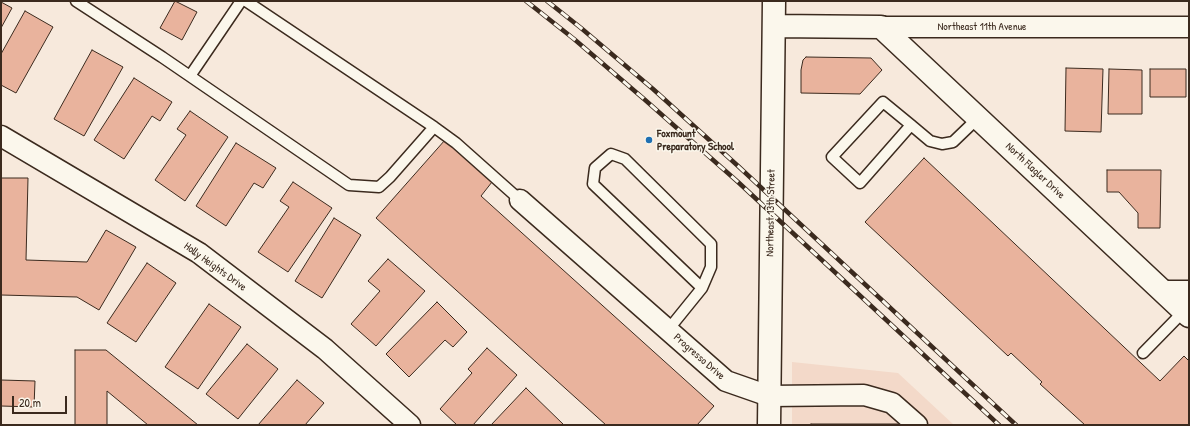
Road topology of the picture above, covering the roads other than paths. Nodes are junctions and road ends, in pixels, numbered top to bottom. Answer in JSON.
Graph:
{"nodes":[{"id":1,"x":76,"y":1,"type":"edge"},
{"id":2,"x":241,"y":1,"type":"edge"},
{"id":3,"x":246,"y":1,"type":"edge"},
{"id":4,"x":774,"y":1,"type":"edge"},
{"id":5,"x":774,"y":26,"type":"junction"},
{"id":6,"x":881,"y":27,"type":"junction"},
{"id":7,"x":1189,"y":27,"type":"edge"},
{"id":8,"x":190,"y":76,"type":"junction"},
{"id":9,"x":978,"y":118,"type":"junction"},
{"id":10,"x":911,"y":125,"type":"junction"},
{"id":11,"x":434,"y":128,"type":"junction"},
{"id":12,"x":1,"y":136,"type":"edge"},
{"id":13,"x":520,"y":200,"type":"joint"},
{"id":14,"x":702,"y":288,"type":"junction"},
{"id":15,"x":1187,"y":306,"type":"edge"},
{"id":16,"x":668,"y":330,"type":"junction"},
{"id":17,"x":1143,"y":353,"type":"dead end"},
{"id":18,"x":768,"y":396,"type":"junction"},
{"id":19,"x":410,"y":425,"type":"edge"},
{"id":20,"x":769,"y":425,"type":"edge"},
{"id":21,"x":917,"y":425,"type":"edge"}],
"edges":[{"from":1,"to":8,"type":"lane"},
{"from":2,"to":8,"type":"lane"},
{"from":3,"to":11,"type":"lane"},
{"from":4,"to":5,"type":"street","name":"Northeast 13th Street"},
{"from":5,"to":6,"type":"street","name":"Northeast 11th Avenue"},
{"from":5,"to":18,"type":"street","name":"Northeast 13th Street"},
{"from":6,"to":7,"type":"street","name":"Northeast 11th Avenue"},
{"from":6,"to":9,"type":"street","name":"North Flagler Drive"},
{"from":8,"to":11,"type":"lane"},
{"from":9,"to":10,"type":"lane"},
{"from":9,"to":15,"type":"street","name":"North Flagler Drive"},
{"from":10,"to":10,"type":"lane"},
{"from":11,"to":13,"type":"lane"},
{"from":12,"to":19,"type":"street","name":"Holly Heights Drive"},
{"from":13,"to":16,"type":"street","name":"Progresso Drive"},
{"from":14,"to":14,"type":"lane"},
{"from":14,"to":16,"type":"lane"},
{"from":15,"to":17,"type":"lane"},
{"from":16,"to":18,"type":"street","name":"Progresso Drive"},
{"from":18,"to":20,"type":"street","name":"Northeast 13th Street"},
{"from":18,"to":21,"type":"street","name":"Progresso Drive"}]}
